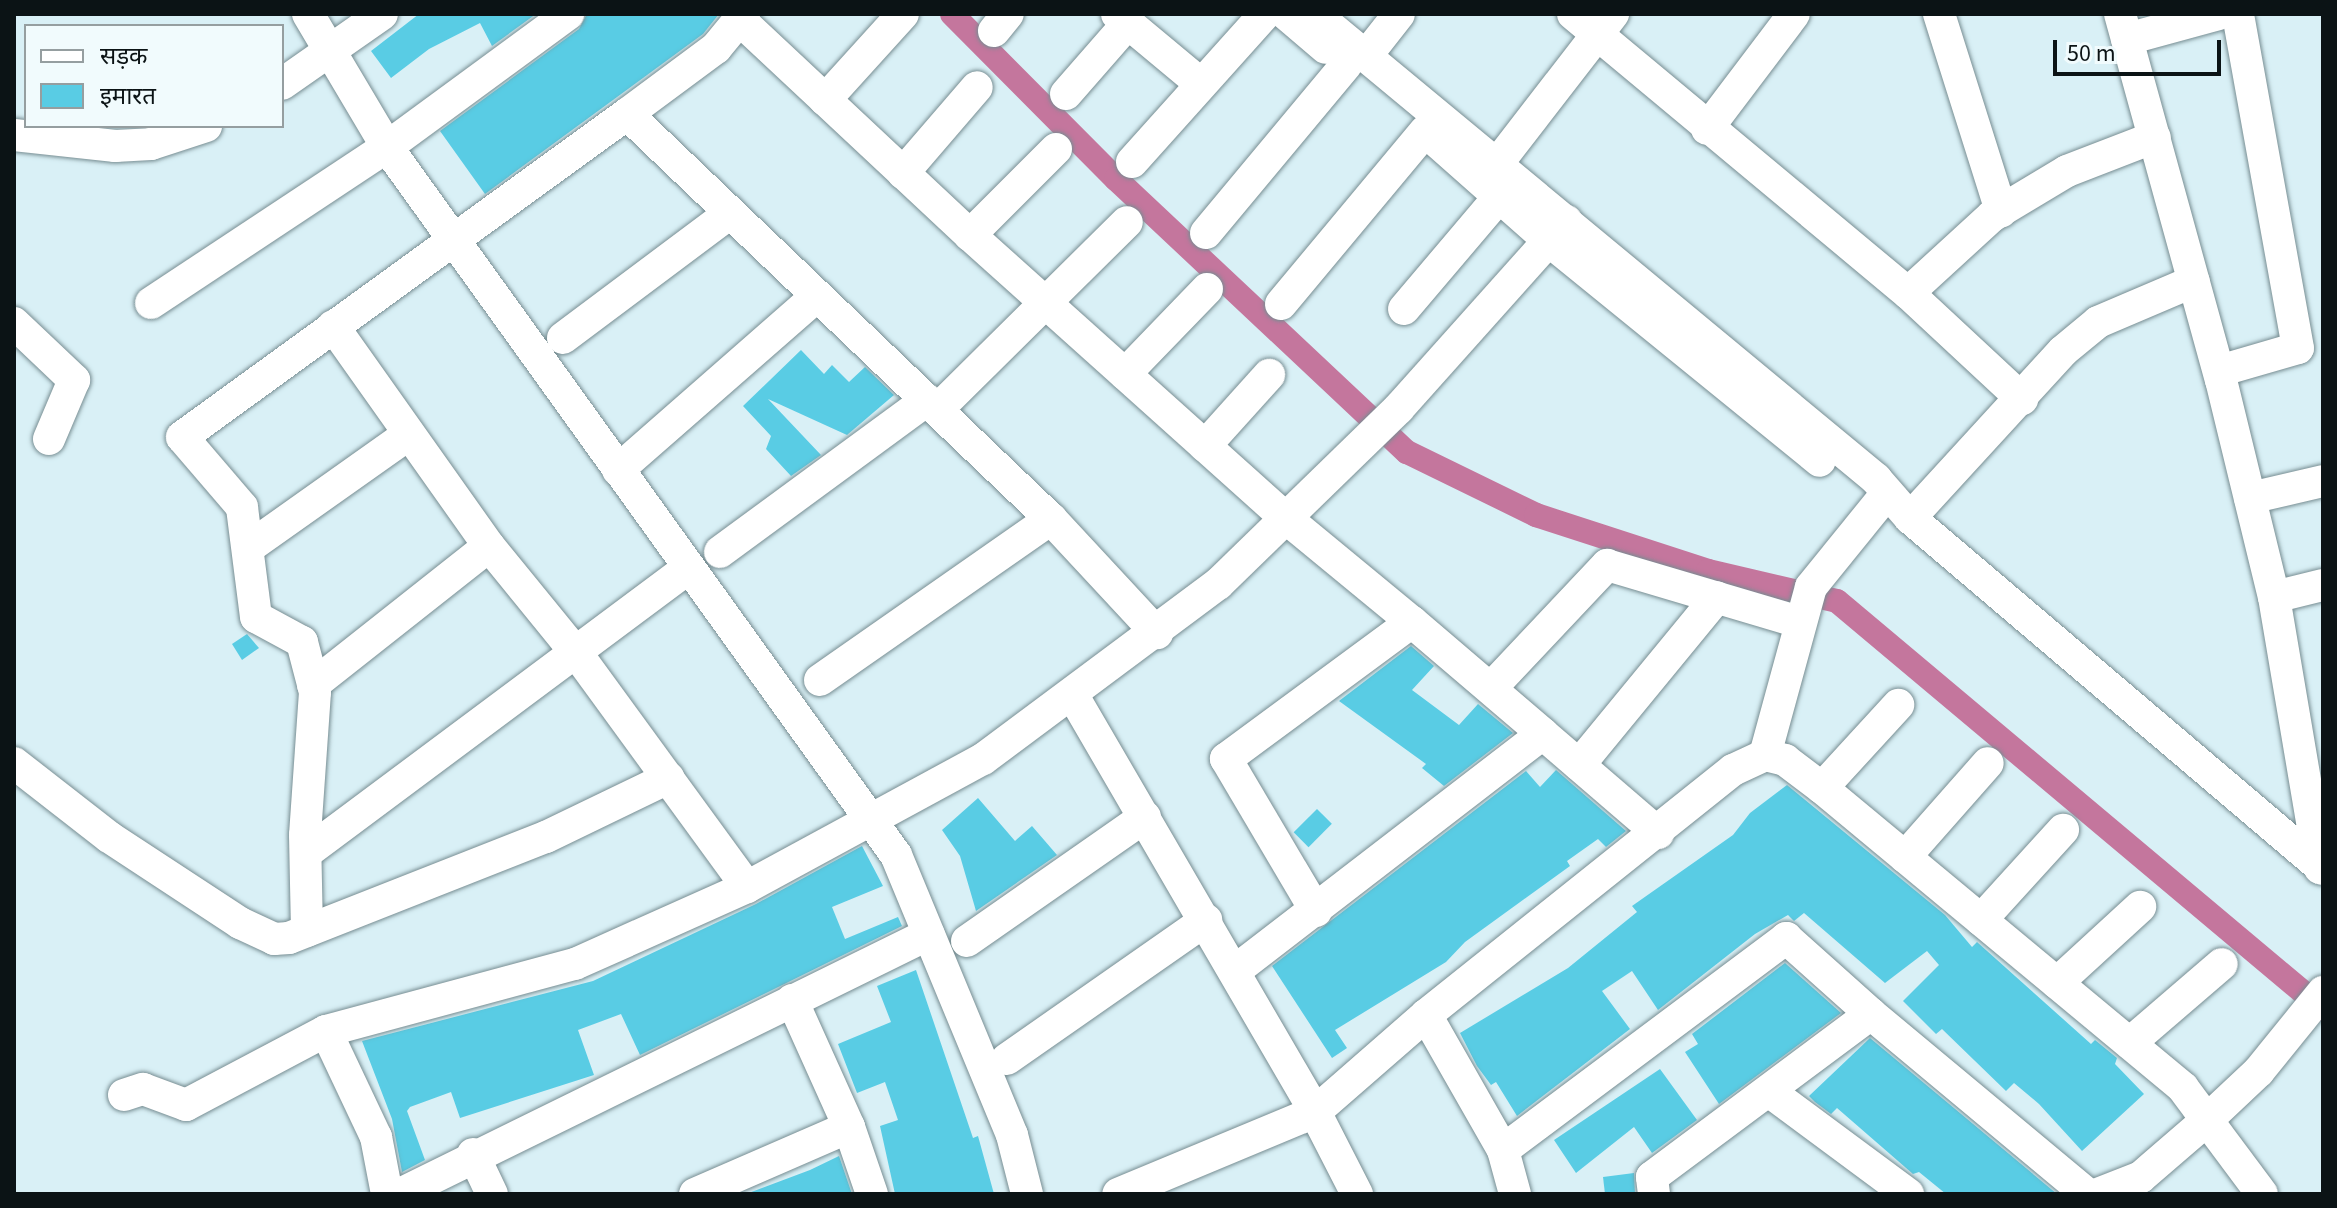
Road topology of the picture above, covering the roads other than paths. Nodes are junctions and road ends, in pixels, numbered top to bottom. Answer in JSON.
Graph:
{"nodes":[{"id":1,"x":308,"y":14,"type":"edge"},
{"id":2,"x":382,"y":14,"type":"edge"},
{"id":3,"x":568,"y":14,"type":"edge"},
{"id":4,"x":903,"y":14,"type":"edge"},
{"id":5,"x":1265,"y":14,"type":"edge"},
{"id":6,"x":1286,"y":14,"type":"edge"},
{"id":7,"x":1315,"y":14,"type":"edge"},
{"id":8,"x":1399,"y":14,"type":"edge"},
{"id":9,"x":1573,"y":14,"type":"edge"},
{"id":10,"x":1794,"y":14,"type":"edge"},
{"id":11,"x":1939,"y":14,"type":"edge"},
{"id":12,"x":2219,"y":14,"type":"edge"},
{"id":13,"x":2238,"y":14,"type":"edge"},
{"id":14,"x":742,"y":17,"type":"edge"},
{"id":15,"x":1122,"y":18,"type":"edge"},
{"id":16,"x":1605,"y":24,"type":"edge"},
{"id":17,"x":2124,"y":26,"type":"edge"},
{"id":18,"x":331,"y":53,"type":"junction"},
{"id":19,"x":1356,"y":60,"type":"junction"},
{"id":20,"x":284,"y":83,"type":"edge"},
{"id":21,"x":1201,"y":84,"type":"junction"},
{"id":22,"x":977,"y":87,"type":"dead end"},
{"id":23,"x":1066,"y":94,"type":"dead end"},
{"id":24,"x":825,"y":100,"type":"junction"},
{"id":25,"x":627,"y":114,"type":"junction"},
{"id":26,"x":200,"y":128,"type":"edge"},
{"id":27,"x":1707,"y":129,"type":"junction"},
{"id":28,"x":1425,"y":131,"type":"junction"},
{"id":29,"x":14,"y":135,"type":"edge"},
{"id":30,"x":2155,"y":137,"type":"junction"},
{"id":31,"x":387,"y":147,"type":"junction"},
{"id":32,"x":1056,"y":149,"type":"dead end"},
{"id":33,"x":1132,"y":162,"type":"dead end"},
{"id":34,"x":1497,"y":164,"type":"junction"},
{"id":35,"x":903,"y":173,"type":"junction"},
{"id":36,"x":1499,"y":197,"type":"junction"},
{"id":37,"x":2001,"y":211,"type":"junction"},
{"id":38,"x":730,"y":213,"type":"junction"},
{"id":39,"x":1127,"y":222,"type":"dead end"},
{"id":40,"x":1557,"y":230,"type":"junction"},
{"id":41,"x":1206,"y":233,"type":"dead end"},
{"id":42,"x":970,"y":235,"type":"junction"},
{"id":43,"x":455,"y":236,"type":"junction"},
{"id":44,"x":2194,"y":281,"type":"junction"},
{"id":45,"x":1207,"y":289,"type":"dead end"},
{"id":46,"x":1908,"y":293,"type":"junction"},
{"id":47,"x":817,"y":296,"type":"junction"},
{"id":48,"x":151,"y":303,"type":"dead end"},
{"id":49,"x":1281,"y":304,"type":"dead end"},
{"id":50,"x":1047,"y":305,"type":"junction"},
{"id":51,"x":1404,"y":309,"type":"dead end"},
{"id":52,"x":14,"y":323,"type":"edge"},
{"id":53,"x":333,"y":326,"type":"junction"},
{"id":54,"x":563,"y":338,"type":"dead end"},
{"id":55,"x":2219,"y":371,"type":"junction"},
{"id":56,"x":1125,"y":374,"type":"junction"},
{"id":57,"x":1269,"y":375,"type":"dead end"},
{"id":58,"x":2022,"y":399,"type":"junction"},
{"id":59,"x":932,"y":405,"type":"junction"},
{"id":60,"x":409,"y":434,"type":"junction"},
{"id":61,"x":49,"y":439,"type":"dead end"},
{"id":62,"x":1205,"y":446,"type":"junction"},
{"id":63,"x":618,"y":470,"type":"junction"},
{"id":64,"x":2323,"y":481,"type":"edge"},
{"id":65,"x":2250,"y":498,"type":"junction"},
{"id":66,"x":1879,"y":503,"type":"junction"},
{"id":67,"x":1910,"y":518,"type":"junction"},
{"id":68,"x":1051,"y":519,"type":"junction"},
{"id":69,"x":1287,"y":519,"type":"junction"},
{"id":70,"x":489,"y":546,"type":"junction"},
{"id":71,"x":248,"y":548,"type":"junction"},
{"id":72,"x":720,"y":552,"type":"dead end"},
{"id":73,"x":689,"y":568,"type":"junction"},
{"id":74,"x":2323,"y":585,"type":"edge"},
{"id":75,"x":1717,"y":597,"type":"junction"},
{"id":76,"x":2274,"y":597,"type":"junction"},
{"id":77,"x":1804,"y":607,"type":"junction"},
{"id":78,"x":1412,"y":622,"type":"junction"},
{"id":79,"x":1157,"y":633,"type":"junction"},
{"id":80,"x":578,"y":655,"type":"junction"},
{"id":81,"x":820,"y":680,"type":"dead end"},
{"id":82,"x":313,"y":685,"type":"junction"},
{"id":83,"x":1492,"y":687,"type":"junction"},
{"id":84,"x":1072,"y":694,"type":"junction"},
{"id":85,"x":1898,"y":705,"type":"dead end"},
{"id":86,"x":1543,"y":734,"type":"junction"},
{"id":87,"x":1765,"y":755,"type":"junction"},
{"id":88,"x":14,"y":763,"type":"edge"},
{"id":89,"x":1988,"y":763,"type":"dead end"},
{"id":90,"x":1579,"y":765,"type":"junction"},
{"id":91,"x":668,"y":778,"type":"junction"},
{"id":92,"x":1822,"y":788,"type":"junction"},
{"id":93,"x":886,"y":812,"type":"junction"},
{"id":94,"x":1145,"y":817,"type":"junction"},
{"id":95,"x":2063,"y":830,"type":"dead end"},
{"id":96,"x":1658,"y":833,"type":"junction"},
{"id":97,"x":306,"y":853,"type":"junction"},
{"id":98,"x":1905,"y":857,"type":"junction"},
{"id":99,"x":2321,"y":869,"type":"edge"},
{"id":100,"x":747,"y":887,"type":"junction"},
{"id":101,"x":2140,"y":907,"type":"dead end"},
{"id":102,"x":1316,"y":911,"type":"junction"},
{"id":103,"x":1206,"y":920,"type":"junction"},
{"id":104,"x":1981,"y":920,"type":"junction"},
{"id":105,"x":307,"y":931,"type":"junction"},
{"id":106,"x":929,"y":934,"type":"junction"},
{"id":107,"x":967,"y":941,"type":"dead end"},
{"id":108,"x":2222,"y":964,"type":"dead end"},
{"id":109,"x":1236,"y":970,"type":"junction"},
{"id":110,"x":2057,"y":983,"type":"junction"},
{"id":111,"x":2323,"y":992,"type":"edge"},
{"id":112,"x":792,"y":1000,"type":"junction"},
{"id":113,"x":1871,"y":1014,"type":"junction"},
{"id":114,"x":1426,"y":1015,"type":"junction"},
{"id":115,"x":326,"y":1031,"type":"junction"},
{"id":116,"x":2130,"y":1043,"type":"junction"},
{"id":117,"x":1007,"y":1059,"type":"dead end"},
{"id":118,"x":1770,"y":1092,"type":"junction"},
{"id":119,"x":124,"y":1095,"type":"dead end"},
{"id":120,"x":1315,"y":1112,"type":"junction"},
{"id":121,"x":2207,"y":1120,"type":"junction"},
{"id":122,"x":849,"y":1127,"type":"junction"},
{"id":123,"x":1503,"y":1150,"type":"junction"},
{"id":124,"x":473,"y":1154,"type":"junction"},
{"id":125,"x":387,"y":1194,"type":"edge"},
{"id":126,"x":400,"y":1194,"type":"edge"},
{"id":127,"x":492,"y":1194,"type":"edge"},
{"id":128,"x":695,"y":1194,"type":"edge"},
{"id":129,"x":872,"y":1194,"type":"edge"},
{"id":130,"x":1027,"y":1194,"type":"edge"},
{"id":131,"x":1118,"y":1194,"type":"edge"},
{"id":132,"x":1357,"y":1194,"type":"edge"},
{"id":133,"x":1515,"y":1194,"type":"edge"},
{"id":134,"x":1654,"y":1194,"type":"edge"},
{"id":135,"x":1908,"y":1194,"type":"edge"},
{"id":136,"x":2087,"y":1194,"type":"edge"},
{"id":137,"x":2098,"y":1194,"type":"edge"},
{"id":138,"x":2262,"y":1194,"type":"edge"}],
"edges":[{"from":1,"to":18,"type":"street"},
{"from":2,"to":18,"type":"street"},
{"from":3,"to":31,"type":"street"},
{"from":4,"to":24,"type":"street"},
{"from":5,"to":21,"type":"street"},
{"from":6,"to":19,"type":"street"},
{"from":7,"to":19,"type":"street"},
{"from":8,"to":19,"type":"street"},
{"from":9,"to":16,"type":"street"},
{"from":10,"to":27,"type":"street"},
{"from":11,"to":37,"type":"street"},
{"from":12,"to":17,"type":"street"},
{"from":13,"to":55,"type":"street"},
{"from":14,"to":24,"type":"street"},
{"from":14,"to":25,"type":"street"},
{"from":15,"to":21,"type":"street"},
{"from":15,"to":23,"type":"street"},
{"from":16,"to":27,"type":"street"},
{"from":16,"to":34,"type":"street"},
{"from":17,"to":30,"type":"street"},
{"from":18,"to":20,"type":"street"},
{"from":18,"to":31,"type":"street"},
{"from":19,"to":28,"type":"street"},
{"from":19,"to":34,"type":"street"},
{"from":19,"to":41,"type":"street"},
{"from":21,"to":33,"type":"street"},
{"from":22,"to":35,"type":"street"},
{"from":24,"to":35,"type":"street"},
{"from":25,"to":38,"type":"street"},
{"from":25,"to":43,"type":"street"},
{"from":26,"to":29,"type":"street"},
{"from":27,"to":46,"type":"street"},
{"from":28,"to":36,"type":"street"},
{"from":28,"to":49,"type":"street"},
{"from":30,"to":37,"type":"street"},
{"from":30,"to":44,"type":"street"},
{"from":31,"to":43,"type":"street"},
{"from":31,"to":48,"type":"street"},
{"from":32,"to":42,"type":"street"},
{"from":34,"to":40,"type":"street"},
{"from":35,"to":42,"type":"street"},
{"from":36,"to":40,"type":"street"},
{"from":36,"to":51,"type":"street"},
{"from":37,"to":46,"type":"street"},
{"from":38,"to":47,"type":"street"},
{"from":38,"to":54,"type":"street"},
{"from":39,"to":50,"type":"street"},
{"from":40,"to":66,"type":"street"},
{"from":40,"to":67,"type":"street"},
{"from":40,"to":69,"type":"street"},
{"from":42,"to":50,"type":"street"},
{"from":43,"to":53,"type":"street"},
{"from":43,"to":63,"type":"street"},
{"from":44,"to":55,"type":"street"},
{"from":44,"to":58,"type":"street"},
{"from":45,"to":56,"type":"street"},
{"from":46,"to":58,"type":"street"},
{"from":47,"to":59,"type":"street"},
{"from":47,"to":63,"type":"street"},
{"from":50,"to":56,"type":"street"},
{"from":50,"to":59,"type":"street"},
{"from":52,"to":61,"type":"street"},
{"from":53,"to":60,"type":"street"},
{"from":53,"to":71,"type":"street"},
{"from":55,"to":65,"type":"street"},
{"from":56,"to":62,"type":"street"},
{"from":57,"to":62,"type":"street"},
{"from":58,"to":67,"type":"street"},
{"from":59,"to":68,"type":"street"},
{"from":59,"to":72,"type":"street"},
{"from":60,"to":70,"type":"street"},
{"from":60,"to":71,"type":"street"},
{"from":62,"to":69,"type":"street"},
{"from":63,"to":73,"type":"street"},
{"from":64,"to":65,"type":"street"},
{"from":65,"to":76,"type":"street"},
{"from":66,"to":67,"type":"street"},
{"from":66,"to":77,"type":"street"},
{"from":67,"to":99,"type":"street"},
{"from":68,"to":79,"type":"street"},
{"from":68,"to":81,"type":"street"},
{"from":69,"to":78,"type":"street"},
{"from":69,"to":79,"type":"street"},
{"from":70,"to":80,"type":"street"},
{"from":70,"to":82,"type":"street"},
{"from":71,"to":82,"type":"street"},
{"from":73,"to":80,"type":"street"},
{"from":73,"to":93,"type":"street"},
{"from":74,"to":76,"type":"street"},
{"from":75,"to":77,"type":"street"},
{"from":75,"to":83,"type":"street"},
{"from":75,"to":90,"type":"street"},
{"from":76,"to":99,"type":"street"},
{"from":77,"to":87,"type":"street"},
{"from":78,"to":83,"type":"street"},
{"from":78,"to":102,"type":"street"},
{"from":79,"to":84,"type":"street"},
{"from":80,"to":91,"type":"street"},
{"from":80,"to":97,"type":"street"},
{"from":82,"to":97,"type":"street"},
{"from":83,"to":86,"type":"street"},
{"from":84,"to":93,"type":"street"},
{"from":84,"to":94,"type":"street"},
{"from":85,"to":92,"type":"street"},
{"from":86,"to":90,"type":"street"},
{"from":86,"to":102,"type":"street"},
{"from":87,"to":92,"type":"street"},
{"from":87,"to":96,"type":"street"},
{"from":88,"to":105,"type":"street"},
{"from":89,"to":98,"type":"street"},
{"from":90,"to":96,"type":"street"},
{"from":91,"to":100,"type":"street"},
{"from":91,"to":105,"type":"street"},
{"from":92,"to":98,"type":"street"},
{"from":93,"to":100,"type":"street"},
{"from":93,"to":106,"type":"street"},
{"from":94,"to":103,"type":"street"},
{"from":94,"to":107,"type":"street"},
{"from":95,"to":104,"type":"street"},
{"from":96,"to":114,"type":"street"},
{"from":97,"to":105,"type":"street"},
{"from":98,"to":104,"type":"street"},
{"from":100,"to":115,"type":"street"},
{"from":101,"to":110,"type":"street"},
{"from":102,"to":109,"type":"street"},
{"from":103,"to":109,"type":"street"},
{"from":103,"to":117,"type":"street"},
{"from":104,"to":110,"type":"street"},
{"from":106,"to":112,"type":"street"},
{"from":106,"to":130,"type":"street"},
{"from":108,"to":116,"type":"street"},
{"from":109,"to":120,"type":"street"},
{"from":110,"to":116,"type":"street"},
{"from":111,"to":121,"type":"street"},
{"from":112,"to":122,"type":"street"},
{"from":112,"to":124,"type":"street"},
{"from":113,"to":118,"type":"street"},
{"from":113,"to":123,"type":"street"},
{"from":113,"to":136,"type":"street"},
{"from":114,"to":120,"type":"street"},
{"from":114,"to":123,"type":"street"},
{"from":115,"to":119,"type":"street"},
{"from":115,"to":125,"type":"street"},
{"from":116,"to":121,"type":"street"},
{"from":118,"to":134,"type":"street"},
{"from":118,"to":135,"type":"street"},
{"from":120,"to":131,"type":"street"},
{"from":120,"to":132,"type":"street"},
{"from":121,"to":137,"type":"street"},
{"from":121,"to":138,"type":"street"},
{"from":122,"to":128,"type":"street"},
{"from":122,"to":129,"type":"street"},
{"from":123,"to":133,"type":"street"},
{"from":124,"to":126,"type":"street"},
{"from":124,"to":127,"type":"street"}]}
